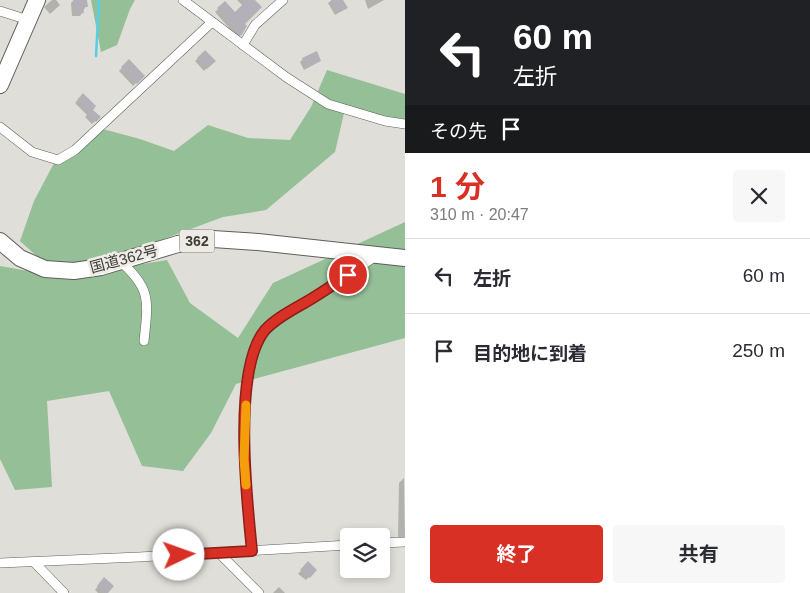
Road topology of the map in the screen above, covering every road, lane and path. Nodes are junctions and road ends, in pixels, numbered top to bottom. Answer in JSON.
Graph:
{"nodes":[{"id":1,"x":37,"y":0,"type":"edge"},
{"id":2,"x":183,"y":0,"type":"edge"},
{"id":3,"x":283,"y":0,"type":"edge"},
{"id":4,"x":0,"y":11,"type":"edge"},
{"id":5,"x":28,"y":20,"type":"junction"},
{"id":6,"x":212,"y":22,"type":"junction"},
{"id":7,"x":243,"y":45,"type":"junction"},
{"id":8,"x":0,"y":85,"type":"edge"},
{"id":9,"x":405,"y":124,"type":"edge"},
{"id":10,"x":0,"y":127,"type":"edge"},
{"id":11,"x":0,"y":241,"type":"edge"},
{"id":12,"x":377,"y":255,"type":"junction"},
{"id":13,"x":404,"y":256,"type":"edge"},
{"id":14,"x":120,"y":261,"type":"junction"},
{"id":15,"x":144,"y":341,"type":"dead end"},
{"id":16,"x":405,"y":542,"type":"edge"},
{"id":17,"x":390,"y":543,"type":"edge"},
{"id":18,"x":340,"y":546,"type":"edge"},
{"id":19,"x":252,"y":551,"type":"junction"},
{"id":20,"x":219,"y":553,"type":"junction"},
{"id":21,"x":34,"y":562,"type":"junction"},
{"id":22,"x":0,"y":563,"type":"edge"},
{"id":23,"x":64,"y":593,"type":"edge"},
{"id":24,"x":259,"y":593,"type":"edge"}],
"edges":[{"from":1,"to":5,"type":"highway"},
{"from":2,"to":6,"type":"street"},
{"from":3,"to":7,"type":"street"},
{"from":4,"to":5,"type":"street"},
{"from":5,"to":8,"type":"highway"},
{"from":6,"to":7,"type":"street"},
{"from":6,"to":10,"type":"street"},
{"from":7,"to":9,"type":"street"},
{"from":11,"to":14,"type":"highway","name":"国道362号","number":"362"},
{"from":12,"to":13,"type":"highway","name":"国道362号","number":"362"},
{"from":12,"to":14,"type":"highway","name":"国道362号","number":"362"},
{"from":12,"to":19,"type":"street"},
{"from":14,"to":15,"type":"street"},
{"from":16,"to":17,"type":"street"},
{"from":18,"to":19,"type":"street"},
{"from":19,"to":20,"type":"street"},
{"from":20,"to":21,"type":"street"},
{"from":20,"to":24,"type":"street"},
{"from":21,"to":22,"type":"street"},
{"from":21,"to":23,"type":"street"}]}
